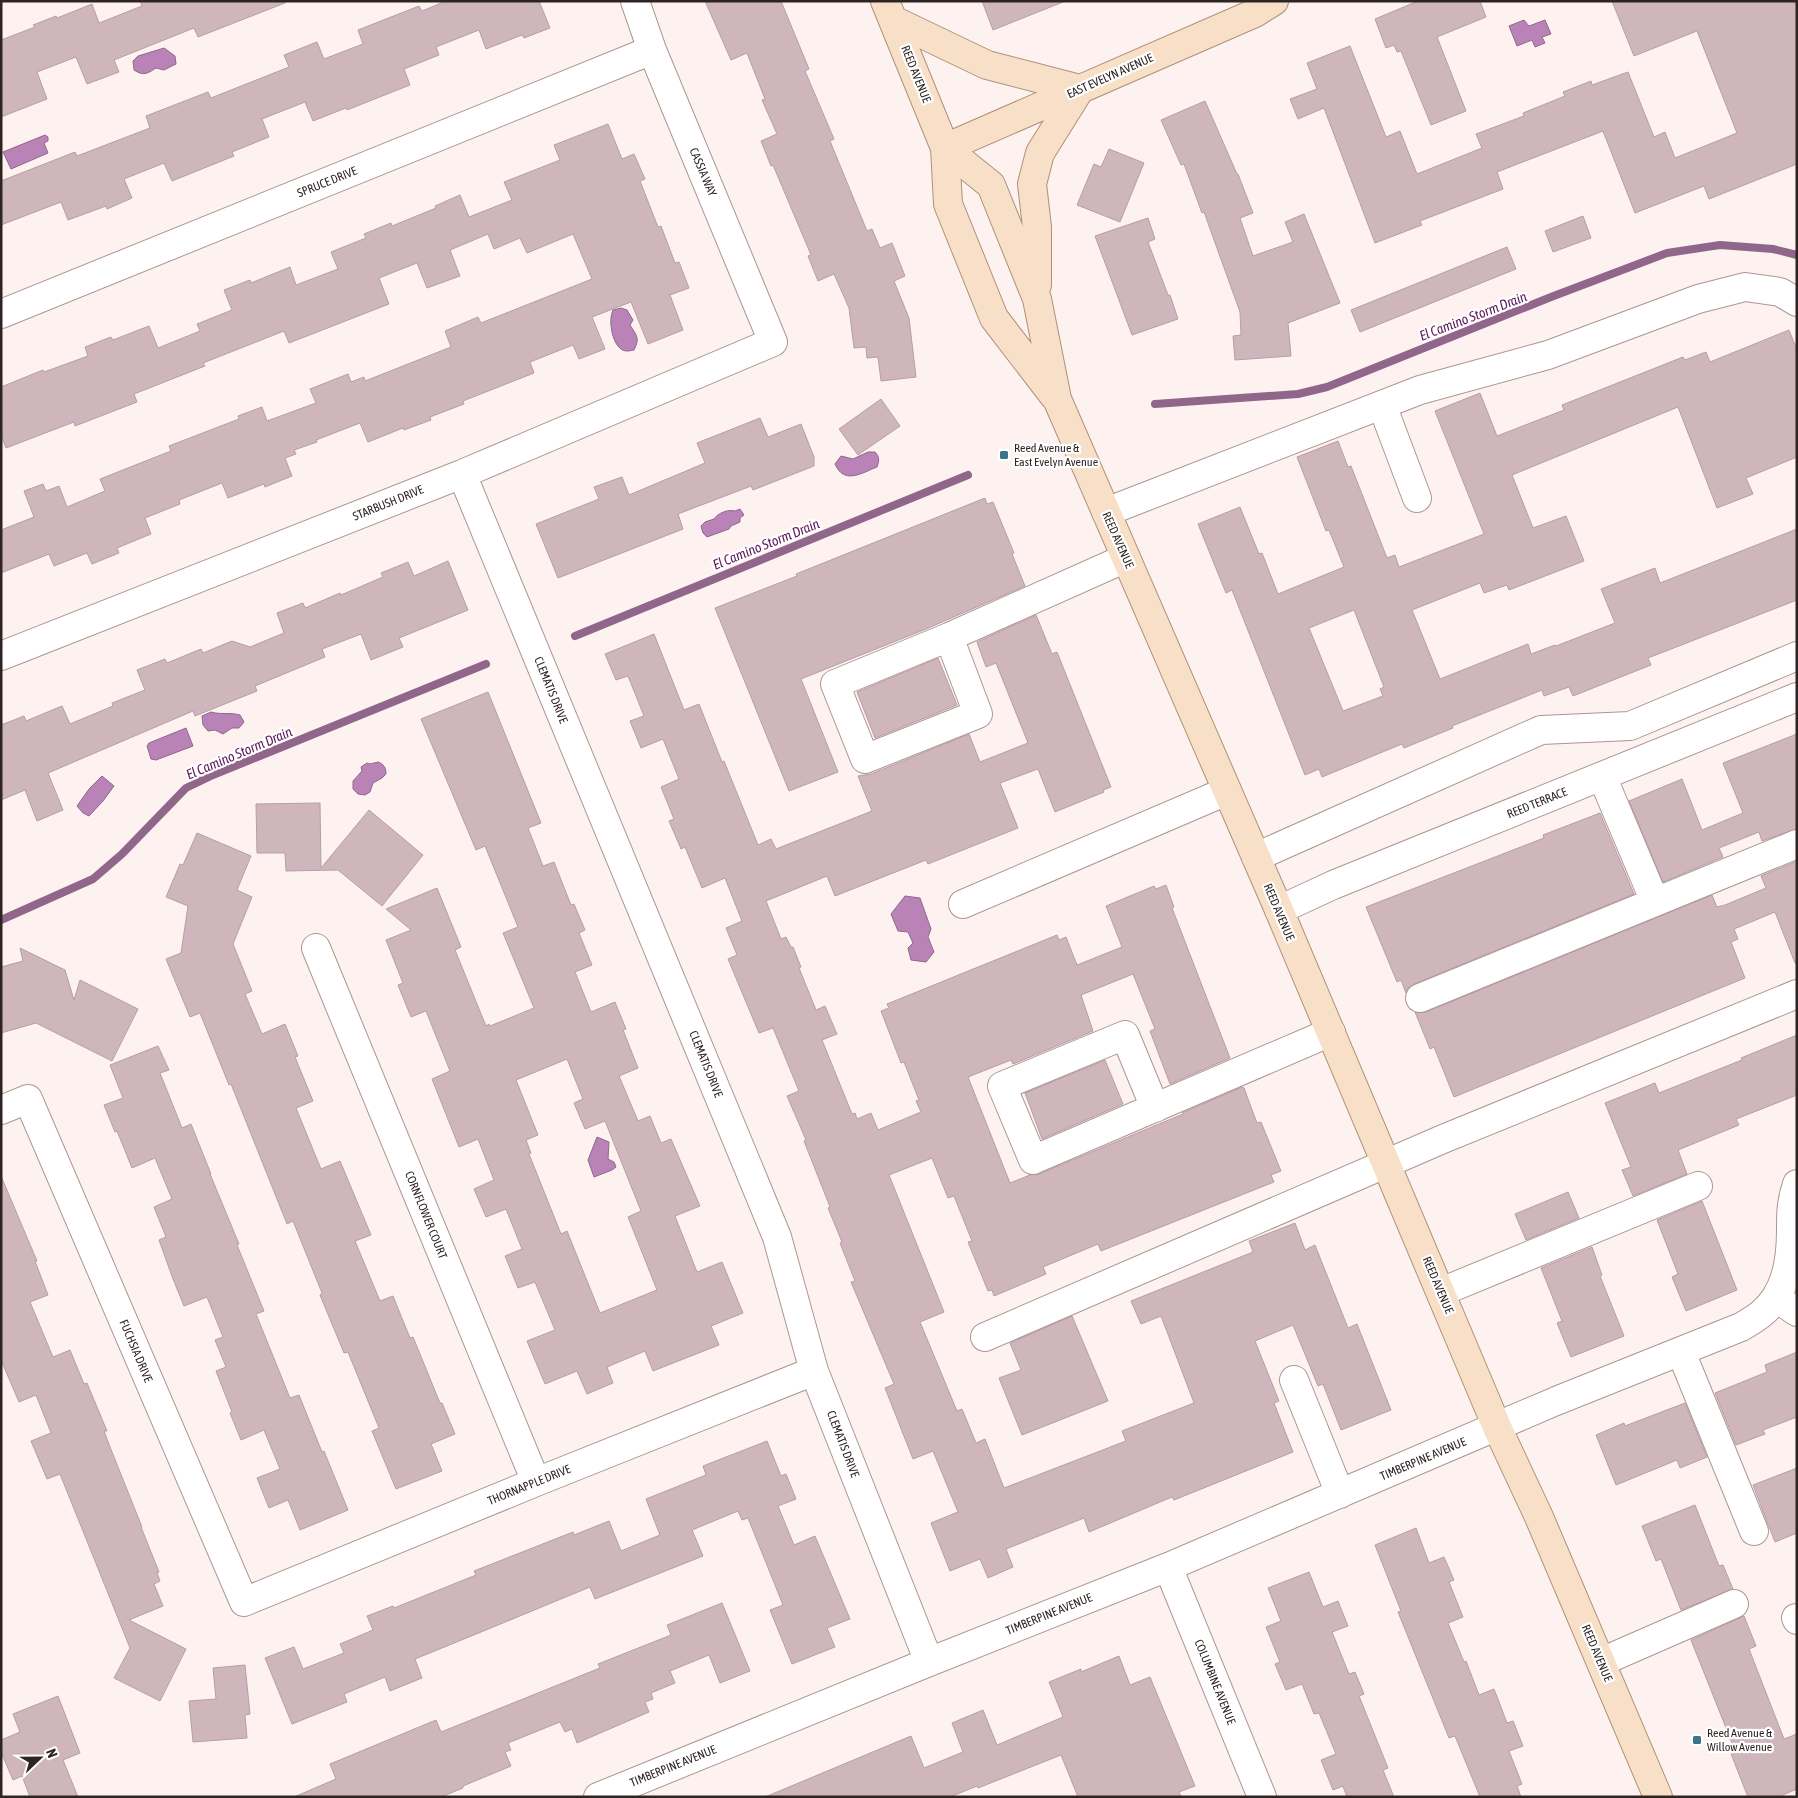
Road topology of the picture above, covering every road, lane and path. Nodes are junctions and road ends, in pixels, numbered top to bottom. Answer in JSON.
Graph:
{"nodes":[{"id":1,"x":635,"y":1,"type":"edge"},
{"id":2,"x":1274,"y":1,"type":"edge"},
{"id":3,"x":889,"y":11,"type":"edge"},
{"id":4,"x":652,"y":50,"type":"junction"},
{"id":5,"x":1080,"y":89,"type":"junction"},
{"id":6,"x":945,"y":148,"type":"junction"},
{"id":7,"x":1037,"y":299,"type":"junction"},
{"id":8,"x":1797,"y":302,"type":"edge"},
{"id":9,"x":1,"y":314,"type":"edge"},
{"id":10,"x":773,"y":342,"type":"joint"},
{"id":11,"x":1057,"y":399,"type":"junction"},
{"id":12,"x":1382,"y":404,"type":"junction"},
{"id":13,"x":462,"y":474,"type":"junction"},
{"id":14,"x":1417,"y":498,"type":"dead end"},
{"id":15,"x":1106,"y":512,"type":"junction"},
{"id":16,"x":1126,"y":558,"type":"junction"},
{"id":17,"x":949,"y":637,"type":"junction"},
{"id":18,"x":1,"y":656,"type":"edge"},
{"id":19,"x":1797,"y":656,"type":"edge"},
{"id":20,"x":1797,"y":698,"type":"edge"},
{"id":21,"x":1602,"y":776,"type":"junction"},
{"id":22,"x":1227,"y":791,"type":"junction"},
{"id":23,"x":1797,"y":844,"type":"edge"},
{"id":24,"x":1256,"y":857,"type":"junction"},
{"id":25,"x":1655,"y":902,"type":"junction"},
{"id":26,"x":963,"y":904,"type":"dead end"},
{"id":27,"x":1279,"y":910,"type":"junction"},
{"id":28,"x":316,"y":948,"type":"dead end"},
{"id":29,"x":1797,"y":994,"type":"edge"},
{"id":30,"x":1420,"y":998,"type":"dead end"},
{"id":31,"x":1331,"y":1032,"type":"junction"},
{"id":32,"x":1155,"y":1108,"type":"junction"},
{"id":33,"x":1,"y":1110,"type":"edge"},
{"id":34,"x":1387,"y":1163,"type":"junction"},
{"id":35,"x":1797,"y":1184,"type":"edge"},
{"id":36,"x":1698,"y":1186,"type":"dead end"},
{"id":37,"x":1441,"y":1292,"type":"junction"},
{"id":38,"x":1786,"y":1305,"type":"edge"},
{"id":39,"x":985,"y":1337,"type":"dead end"},
{"id":40,"x":1681,"y":1352,"type":"junction"},
{"id":41,"x":814,"y":1371,"type":"junction"},
{"id":42,"x":1294,"y":1380,"type":"dead end"},
{"id":43,"x":1497,"y":1427,"type":"junction"},
{"id":44,"x":536,"y":1482,"type":"junction"},
{"id":45,"x":1340,"y":1494,"type":"junction"},
{"id":46,"x":1754,"y":1531,"type":"dead end"},
{"id":47,"x":1168,"y":1567,"type":"junction"},
{"id":48,"x":244,"y":1602,"type":"joint"},
{"id":49,"x":1734,"y":1604,"type":"dead end"},
{"id":50,"x":928,"y":1662,"type":"junction"},
{"id":51,"x":1601,"y":1662,"type":"junction"},
{"id":52,"x":598,"y":1797,"type":"edge"},
{"id":53,"x":1262,"y":1797,"type":"edge"},
{"id":54,"x":1658,"y":1797,"type":"edge"}],
"edges":[{"from":1,"to":4,"type":"street","name":"CASSIA WAY"},
{"from":2,"to":5,"type":"main road","name":"EAST EVELYN AVENUE"},
{"from":3,"to":5,"type":"main road"},
{"from":3,"to":6,"type":"main road","name":"REED AVENUE"},
{"from":4,"to":9,"type":"street","name":"SPRUCE DRIVE"},
{"from":4,"to":10,"type":"street","name":"CASSIA WAY"},
{"from":5,"to":6,"type":"main road","name":"EAST EVELYN AVENUE"},
{"from":5,"to":7,"type":"main road"},
{"from":6,"to":7,"type":"main road","name":"REED AVENUE"},
{"from":6,"to":11,"type":"main road","name":"REED AVENUE"},
{"from":7,"to":11,"type":"main road","name":"REED AVENUE"},
{"from":8,"to":12,"type":"street"},
{"from":10,"to":13,"type":"street","name":"STARBUSH DRIVE"},
{"from":11,"to":15,"type":"main road","name":"REED AVENUE"},
{"from":12,"to":14,"type":"street"},
{"from":12,"to":15,"type":"street"},
{"from":13,"to":18,"type":"street","name":"STARBUSH DRIVE"},
{"from":13,"to":41,"type":"street","name":"CLEMATIS DRIVE"},
{"from":15,"to":16,"type":"main road","name":"REED AVENUE"},
{"from":16,"to":17,"type":"street"},
{"from":16,"to":22,"type":"main road","name":"REED AVENUE"},
{"from":17,"to":17,"type":"street"},
{"from":19,"to":24,"type":"street"},
{"from":20,"to":21,"type":"street","name":"REED TERRACE"},
{"from":21,"to":25,"type":"street"},
{"from":21,"to":27,"type":"street","name":"REED TERRACE"},
{"from":22,"to":24,"type":"main road","name":"REED AVENUE"},
{"from":22,"to":26,"type":"street"},
{"from":23,"to":25,"type":"street"},
{"from":24,"to":27,"type":"main road","name":"REED AVENUE"},
{"from":25,"to":30,"type":"street"},
{"from":27,"to":31,"type":"main road","name":"REED AVENUE"},
{"from":28,"to":44,"type":"street","name":"CORNFLOWER COURT"},
{"from":29,"to":34,"type":"street"},
{"from":31,"to":32,"type":"street"},
{"from":31,"to":34,"type":"main road","name":"REED AVENUE"},
{"from":32,"to":32,"type":"street"},
{"from":33,"to":48,"type":"street","name":"FUCHSIA DRIVE"},
{"from":34,"to":37,"type":"main road","name":"REED AVENUE"},
{"from":34,"to":39,"type":"street"},
{"from":35,"to":38,"type":"street"},
{"from":36,"to":37,"type":"street"},
{"from":37,"to":43,"type":"main road","name":"REED AVENUE"},
{"from":38,"to":40,"type":"street"},
{"from":40,"to":43,"type":"street"},
{"from":40,"to":46,"type":"street"},
{"from":41,"to":44,"type":"street","name":"THORNAPPLE DRIVE"},
{"from":41,"to":50,"type":"street","name":"CLEMATIS DRIVE"},
{"from":42,"to":45,"type":"street"},
{"from":43,"to":45,"type":"street","name":"TIMBERPINE AVENUE"},
{"from":43,"to":51,"type":"main road","name":"REED AVENUE"},
{"from":44,"to":48,"type":"street","name":"THORNAPPLE DRIVE"},
{"from":45,"to":47,"type":"street","name":"TIMBERPINE AVENUE"},
{"from":47,"to":50,"type":"street","name":"TIMBERPINE AVENUE"},
{"from":47,"to":53,"type":"street","name":"COLUMBINE AVENUE"},
{"from":49,"to":51,"type":"street"},
{"from":50,"to":52,"type":"street","name":"TIMBERPINE AVENUE"},
{"from":51,"to":54,"type":"main road","name":"REED AVENUE"}]}
